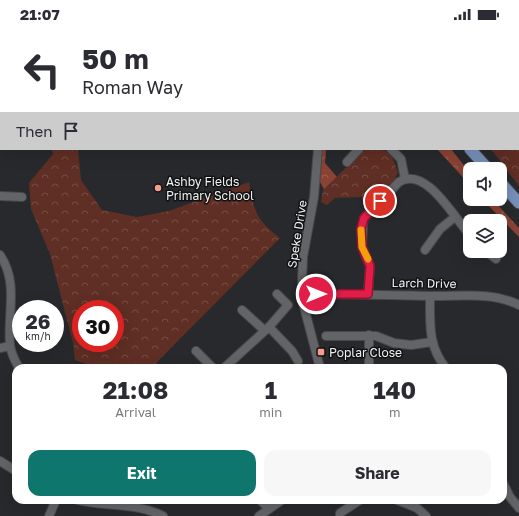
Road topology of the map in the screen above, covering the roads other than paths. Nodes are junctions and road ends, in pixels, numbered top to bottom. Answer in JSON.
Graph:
{"nodes":[{"id":1,"x":318,"y":150,"type":"edge"},
{"id":2,"x":358,"y":150,"type":"edge"},
{"id":3,"x":392,"y":150,"type":"edge"},
{"id":4,"x":471,"y":150,"type":"edge"},
{"id":5,"x":347,"y":162,"type":"dead end"},
{"id":6,"x":482,"y":162,"type":"edge"},
{"id":7,"x":404,"y":179,"type":"junction"},
{"id":8,"x":507,"y":190,"type":"edge"},
{"id":9,"x":0,"y":196,"type":"edge"},
{"id":10,"x":22,"y":197,"type":"dead end"},
{"id":11,"x":519,"y":203,"type":"edge"},
{"id":12,"x":455,"y":217,"type":"junction"},
{"id":13,"x":463,"y":227,"type":"edge"},
{"id":14,"x":425,"y":250,"type":"dead end"},
{"id":15,"x":0,"y":255,"type":"edge"},
{"id":16,"x":277,"y":294,"type":"dead end"},
{"id":17,"x":303,"y":294,"type":"junction"},
{"id":18,"x":368,"y":294,"type":"junction"},
{"id":19,"x":430,"y":296,"type":"junction"},
{"id":20,"x":519,"y":305,"type":"edge"},
{"id":21,"x":242,"y":310,"type":"dead end"},
{"id":22,"x":266,"y":329,"type":"junction"},
{"id":23,"x":369,"y":335,"type":"junction"},
{"id":24,"x":326,"y":336,"type":"dead end"},
{"id":25,"x":432,"y":342,"type":"junction"},
{"id":26,"x":10,"y":346,"type":"junction"},
{"id":27,"x":0,"y":348,"type":"edge"},
{"id":28,"x":196,"y":351,"type":"dead end"},
{"id":29,"x":298,"y":361,"type":"dead end"},
{"id":30,"x":17,"y":364,"type":"edge"},
{"id":31,"x":209,"y":364,"type":"edge"},
{"id":32,"x":228,"y":364,"type":"edge"},
{"id":33,"x":319,"y":364,"type":"edge"},
{"id":34,"x":369,"y":364,"type":"edge"},
{"id":35,"x":443,"y":364,"type":"edge"},
{"id":36,"x":0,"y":461,"type":"edge"},
{"id":37,"x":12,"y":468,"type":"edge"},
{"id":38,"x":507,"y":491,"type":"edge"},
{"id":39,"x":54,"y":504,"type":"edge"},
{"id":40,"x":111,"y":504,"type":"edge"},
{"id":41,"x":264,"y":504,"type":"edge"},
{"id":42,"x":276,"y":504,"type":"edge"},
{"id":43,"x":353,"y":504,"type":"edge"},
{"id":44,"x":406,"y":504,"type":"edge"},
{"id":45,"x":519,"y":508,"type":"edge"},
{"id":46,"x":269,"y":509,"type":"junction"},
{"id":47,"x":49,"y":516,"type":"edge"},
{"id":48,"x":163,"y":516,"type":"edge"},
{"id":49,"x":259,"y":516,"type":"edge"},
{"id":50,"x":340,"y":516,"type":"edge"},
{"id":51,"x":426,"y":516,"type":"edge"}],
"edges":[{"from":1,"to":17,"type":"street","name":"Speke Drive"},
{"from":2,"to":5,"type":"street"},
{"from":3,"to":7,"type":"street"},
{"from":4,"to":6,"type":"main road"},
{"from":7,"to":12,"type":"street"},
{"from":7,"to":18,"type":"street"},
{"from":8,"to":11,"type":"main road"},
{"from":9,"to":10,"type":"street"},
{"from":12,"to":13,"type":"street"},
{"from":12,"to":14,"type":"street"},
{"from":15,"to":26,"type":"street"},
{"from":16,"to":22,"type":"street"},
{"from":17,"to":18,"type":"street","name":"Larch Drive"},
{"from":17,"to":33,"type":"street","name":"Speke Drive"},
{"from":18,"to":19,"type":"street","name":"Larch Drive"},
{"from":19,"to":20,"type":"street","name":"Larch Drive"},
{"from":19,"to":25,"type":"street"},
{"from":21,"to":22,"type":"street"},
{"from":22,"to":29,"type":"street"},
{"from":22,"to":32,"type":"street"},
{"from":23,"to":24,"type":"street"},
{"from":23,"to":25,"type":"street"},
{"from":23,"to":34,"type":"street"},
{"from":25,"to":35,"type":"street"},
{"from":26,"to":27,"type":"street"},
{"from":26,"to":30,"type":"street"},
{"from":28,"to":31,"type":"street"},
{"from":36,"to":37,"type":"street"},
{"from":38,"to":45,"type":"street"},
{"from":39,"to":47,"type":"street"},
{"from":40,"to":48,"type":"street"},
{"from":41,"to":46,"type":"street"},
{"from":42,"to":46,"type":"street"},
{"from":43,"to":50,"type":"street"},
{"from":44,"to":51,"type":"street"},
{"from":46,"to":49,"type":"street"}]}
